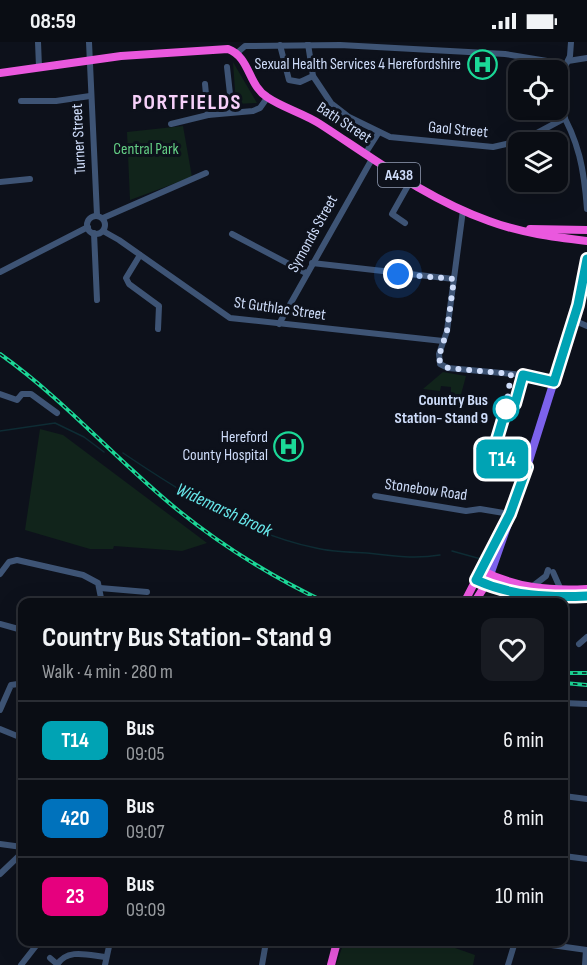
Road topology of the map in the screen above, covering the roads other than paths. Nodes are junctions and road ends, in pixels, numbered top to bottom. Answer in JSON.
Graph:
{"nodes":[{"id":1,"x":38,"y":42,"type":"edge"},
{"id":2,"x":89,"y":42,"type":"edge"},
{"id":3,"x":426,"y":42,"type":"edge"},
{"id":4,"x":571,"y":42,"type":"edge"},
{"id":5,"x":245,"y":44,"type":"edge"},
{"id":6,"x":340,"y":44,"type":"edge"},
{"id":7,"x":211,"y":45,"type":"edge"},
{"id":8,"x":280,"y":45,"type":"junction"},
{"id":9,"x":308,"y":45,"type":"junction"},
{"id":10,"x":182,"y":46,"type":"edge"},
{"id":11,"x":426,"y":50,"type":"junction"},
{"id":12,"x":237,"y":53,"type":"junction"},
{"id":13,"x":587,"y":58,"type":"edge"},
{"id":14,"x":541,"y":60,"type":"edge"},
{"id":15,"x":88,"y":61,"type":"junction"},
{"id":16,"x":568,"y":61,"type":"joint"},
{"id":17,"x":39,"y":67,"type":"junction"},
{"id":18,"x":228,"y":67,"type":"dead end"},
{"id":19,"x":0,"y":73,"type":"edge"},
{"id":20,"x":313,"y":76,"type":"junction"},
{"id":21,"x":205,"y":84,"type":"dead end"},
{"id":22,"x":90,"y":96,"type":"junction"},
{"id":23,"x":267,"y":98,"type":"junction"},
{"id":24,"x":21,"y":101,"type":"dead end"},
{"id":25,"x":232,"y":112,"type":"junction"},
{"id":26,"x":208,"y":115,"type":"junction"},
{"id":27,"x":561,"y":120,"type":"edge"},
{"id":28,"x":566,"y":120,"type":"edge"},
{"id":29,"x":171,"y":124,"type":"dead end"},
{"id":30,"x":379,"y":132,"type":"junction"},
{"id":31,"x":368,"y":157,"type":"junction"},
{"id":32,"x":206,"y":173,"type":"dead end"},
{"id":33,"x":30,"y":179,"type":"dead end"},
{"id":34,"x":0,"y":182,"type":"edge"},
{"id":35,"x":410,"y":182,"type":"junction"},
{"id":36,"x":587,"y":209,"type":"edge"},
{"id":37,"x":463,"y":210,"type":"junction"},
{"id":38,"x":100,"y":217,"type":"junction"},
{"id":39,"x":405,"y":223,"type":"dead end"},
{"id":40,"x":87,"y":227,"type":"junction"},
{"id":41,"x":512,"y":228,"type":"junction"},
{"id":42,"x":587,"y":230,"type":"edge"},
{"id":43,"x":103,"y":231,"type":"junction"},
{"id":44,"x":94,"y":233,"type":"junction"},
{"id":45,"x":232,"y":234,"type":"dead end"},
{"id":46,"x":587,"y":241,"type":"edge"},
{"id":47,"x":140,"y":255,"type":"junction"},
{"id":48,"x":587,"y":259,"type":"edge"},
{"id":49,"x":312,"y":264,"type":"junction"},
{"id":50,"x":0,"y":272,"type":"edge"},
{"id":51,"x":306,"y":273,"type":"junction"},
{"id":52,"x":454,"y":279,"type":"junction"},
{"id":53,"x":587,"y":284,"type":"edge"},
{"id":54,"x":97,"y":300,"type":"dead end"},
{"id":55,"x":578,"y":305,"type":"junction"},
{"id":56,"x":573,"y":320,"type":"junction"},
{"id":57,"x":279,"y":324,"type":"junction"},
{"id":58,"x":587,"y":326,"type":"edge"},
{"id":59,"x":158,"y":329,"type":"dead end"},
{"id":60,"x":443,"y":341,"type":"junction"},
{"id":61,"x":554,"y":382,"type":"junction"},
{"id":62,"x":0,"y":394,"type":"edge"},
{"id":63,"x":57,"y":413,"type":"dead end"},
{"id":64,"x":375,"y":496,"type":"dead end"},
{"id":65,"x":510,"y":514,"type":"junction"},
{"id":66,"x":481,"y":570,"type":"junction"},
{"id":67,"x":0,"y":574,"type":"edge"},
{"id":68,"x":490,"y":575,"type":"junction"},
{"id":69,"x":476,"y":580,"type":"junction"},
{"id":70,"x":486,"y":584,"type":"junction"},
{"id":71,"x":530,"y":587,"type":"junction"},
{"id":72,"x":100,"y":588,"type":"junction"},
{"id":73,"x":587,"y":589,"type":"edge"},
{"id":74,"x":561,"y":590,"type":"junction"},
{"id":75,"x":147,"y":592,"type":"dead end"},
{"id":76,"x":587,"y":596,"type":"edge"},
{"id":77,"x":101,"y":598,"type":"edge"},
{"id":78,"x":467,"y":598,"type":"edge"},
{"id":79,"x":477,"y":598,"type":"edge"},
{"id":80,"x":0,"y":624,"type":"edge"},
{"id":81,"x":18,"y":629,"type":"edge"},
{"id":82,"x":587,"y":637,"type":"edge"},
{"id":83,"x":579,"y":644,"type":"dead end"},
{"id":84,"x":18,"y":684,"type":"dead end"},
{"id":85,"x":568,"y":703,"type":"edge"},
{"id":86,"x":587,"y":704,"type":"edge"},
{"id":87,"x":0,"y":710,"type":"edge"},
{"id":88,"x":0,"y":729,"type":"edge"},
{"id":89,"x":18,"y":736,"type":"edge"},
{"id":90,"x":568,"y":797,"type":"edge"},
{"id":91,"x":587,"y":799,"type":"edge"},
{"id":92,"x":0,"y":844,"type":"edge"},
{"id":93,"x":18,"y":846,"type":"edge"},
{"id":94,"x":18,"y":857,"type":"edge"},
{"id":95,"x":568,"y":857,"type":"edge"},
{"id":96,"x":587,"y":860,"type":"edge"},
{"id":97,"x":0,"y":874,"type":"edge"},
{"id":98,"x":36,"y":946,"type":"edge"},
{"id":99,"x":109,"y":946,"type":"edge"},
{"id":100,"x":265,"y":946,"type":"edge"},
{"id":101,"x":336,"y":946,"type":"edge"},
{"id":102,"x":514,"y":946,"type":"edge"},
{"id":103,"x":558,"y":946,"type":"edge"},
{"id":104,"x":587,"y":950,"type":"edge"},
{"id":105,"x":105,"y":957,"type":"junction"},
{"id":106,"x":50,"y":958,"type":"dead end"},
{"id":107,"x":57,"y":964,"type":"edge"},
{"id":108,"x":21,"y":965,"type":"edge"},
{"id":109,"x":105,"y":965,"type":"edge"},
{"id":110,"x":262,"y":965,"type":"edge"},
{"id":111,"x":331,"y":965,"type":"edge"},
{"id":112,"x":508,"y":965,"type":"edge"},
{"id":113,"x":585,"y":965,"type":"edge"}],
"edges":[{"from":1,"to":17,"type":"street"},
{"from":2,"to":15,"type":"street","name":"Turner Street"},
{"from":3,"to":11,"type":"street"},
{"from":4,"to":16,"type":"street"},
{"from":5,"to":8,"type":"street"},
{"from":5,"to":12,"type":"street"},
{"from":6,"to":9,"type":"street"},
{"from":6,"to":11,"type":"street"},
{"from":7,"to":10,"type":"highway"},
{"from":7,"to":12,"type":"highway"},
{"from":8,"to":9,"type":"street"},
{"from":8,"to":20,"type":"street"},
{"from":9,"to":20,"type":"street"},
{"from":10,"to":15,"type":"highway"},
{"from":11,"to":14,"type":"street"},
{"from":12,"to":23,"type":"highway","name":"Bath Street","number":"A438"},
{"from":13,"to":16,"type":"street"},
{"from":15,"to":17,"type":"highway"},
{"from":15,"to":22,"type":"street","name":"Turner Street"},
{"from":17,"to":19,"type":"highway"},
{"from":18,"to":25,"type":"street"},
{"from":20,"to":30,"type":"street","name":"Gaol Street"},
{"from":21,"to":26,"type":"street"},
{"from":22,"to":24,"type":"street"},
{"from":22,"to":38,"type":"street","name":"Turner Street"},
{"from":23,"to":25,"type":"street"},
{"from":23,"to":31,"type":"highway","name":"Bath Street","number":"A438"},
{"from":25,"to":26,"type":"street"},
{"from":26,"to":29,"type":"street"},
{"from":27,"to":30,"type":"street","name":"Gaol Street"},
{"from":28,"to":36,"type":"street"},
{"from":30,"to":31,"type":"street","name":"Symonds Street"},
{"from":31,"to":35,"type":"highway","name":"Bath Street","number":"A438"},
{"from":31,"to":49,"type":"street","name":"Symonds Street"},
{"from":32,"to":38,"type":"street"},
{"from":33,"to":34,"type":"street"},
{"from":35,"to":37,"type":"highway","name":"Bath Street","number":"A438"},
{"from":35,"to":39,"type":"street"},
{"from":37,"to":41,"type":"highway","name":"Bath Street","number":"A438"},
{"from":37,"to":52,"type":"street"},
{"from":38,"to":40,"type":"street"},
{"from":38,"to":43,"type":"street"},
{"from":40,"to":44,"type":"street"},
{"from":40,"to":50,"type":"street"},
{"from":41,"to":42,"type":"highway","number":"A438"},
{"from":41,"to":46,"type":"highway","name":"Bath Street","number":"A438"},
{"from":43,"to":44,"type":"street"},
{"from":43,"to":47,"type":"street","name":"St Guthlac Street"},
{"from":44,"to":54,"type":"street"},
{"from":45,"to":51,"type":"street"},
{"from":47,"to":57,"type":"street","name":"St Guthlac Street"},
{"from":47,"to":59,"type":"street"},
{"from":48,"to":55,"type":"main road"},
{"from":49,"to":51,"type":"street","name":"Symonds Street"},
{"from":49,"to":52,"type":"street"},
{"from":51,"to":57,"type":"street","name":"Symonds Street"},
{"from":52,"to":60,"type":"street"},
{"from":53,"to":55,"type":"main road"},
{"from":55,"to":56,"type":"main road"},
{"from":56,"to":58,"type":"street"},
{"from":56,"to":61,"type":"main road"},
{"from":57,"to":60,"type":"street","name":"St Guthlac Street"},
{"from":60,"to":61,"type":"street"},
{"from":61,"to":65,"type":"main road"},
{"from":62,"to":63,"type":"street"},
{"from":64,"to":65,"type":"street","name":"Stonebow Road"},
{"from":65,"to":66,"type":"main road"},
{"from":65,"to":68,"type":"main road"},
{"from":66,"to":68,"type":"highway"},
{"from":66,"to":69,"type":"highway"},
{"from":67,"to":72,"type":"street"},
{"from":68,"to":70,"type":"highway"},
{"from":68,"to":71,"type":"highway"},
{"from":69,"to":70,"type":"highway"},
{"from":69,"to":78,"type":"highway"},
{"from":70,"to":76,"type":"highway"},
{"from":70,"to":79,"type":"highway"},
{"from":71,"to":74,"type":"highway"},
{"from":71,"to":74,"type":"street"},
{"from":72,"to":75,"type":"street"},
{"from":72,"to":77,"type":"street"},
{"from":73,"to":74,"type":"highway"},
{"from":80,"to":81,"type":"street"},
{"from":82,"to":83,"type":"street"},
{"from":84,"to":87,"type":"street"},
{"from":85,"to":86,"type":"street"},
{"from":88,"to":89,"type":"street"},
{"from":90,"to":91,"type":"street"},
{"from":92,"to":93,"type":"street"},
{"from":94,"to":97,"type":"street"},
{"from":95,"to":96,"type":"street"},
{"from":98,"to":108,"type":"street"},
{"from":99,"to":105,"type":"street"},
{"from":100,"to":110,"type":"street"},
{"from":101,"to":111,"type":"highway"},
{"from":102,"to":112,"type":"street"},
{"from":103,"to":104,"type":"street"},
{"from":104,"to":113,"type":"street"},
{"from":105,"to":107,"type":"street"},
{"from":105,"to":109,"type":"street"},
{"from":106,"to":107,"type":"street"}]}
